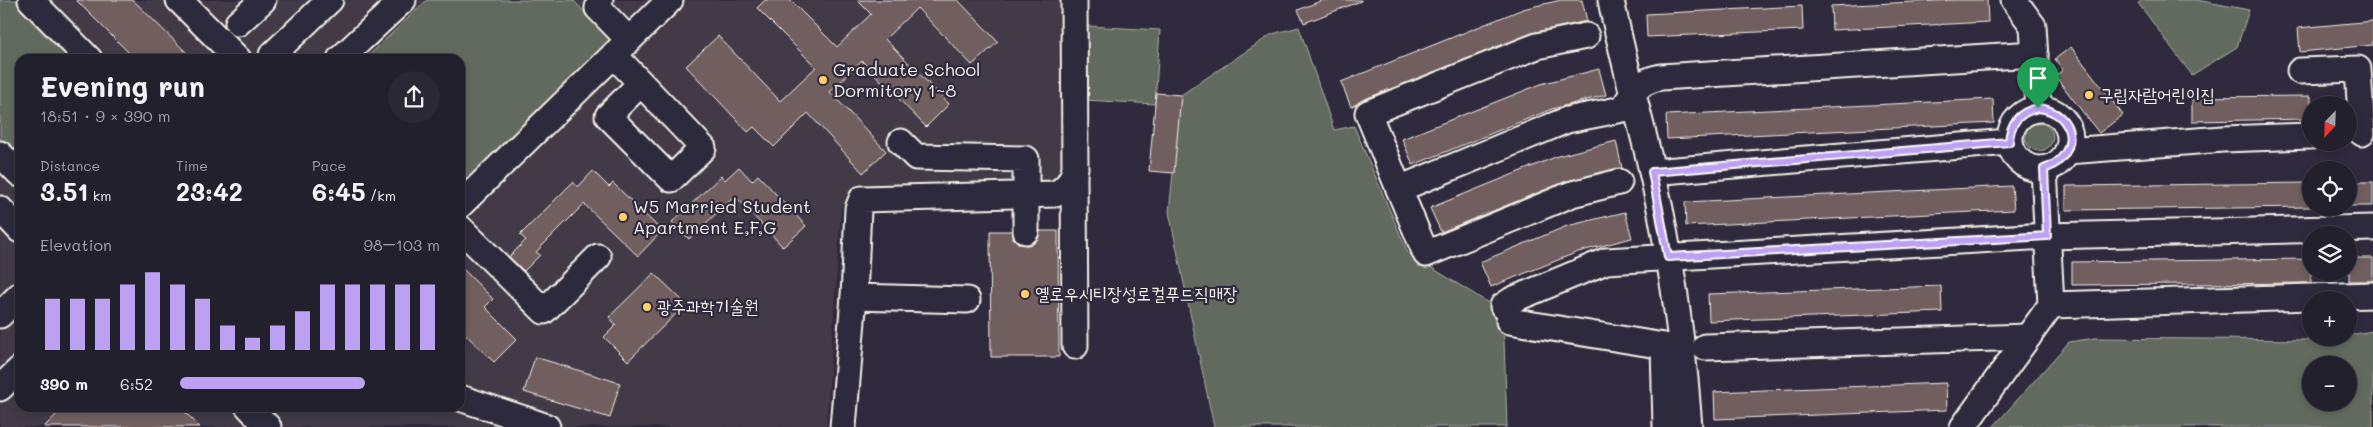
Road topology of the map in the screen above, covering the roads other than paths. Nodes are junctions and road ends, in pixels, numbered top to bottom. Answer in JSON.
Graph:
{"nodes":[{"id":1,"x":31,"y":0,"type":"edge"},
{"id":2,"x":178,"y":0,"type":"edge"},
{"id":3,"x":262,"y":0,"type":"edge"},
{"id":4,"x":330,"y":0,"type":"edge"},
{"id":5,"x":403,"y":0,"type":"edge"},
{"id":6,"x":600,"y":0,"type":"edge"},
{"id":7,"x":670,"y":0,"type":"edge"},
{"id":8,"x":1074,"y":0,"type":"edge"},
{"id":9,"x":1611,"y":0,"type":"edge"},
{"id":10,"x":2014,"y":0,"type":"edge"},
{"id":11,"x":238,"y":23,"type":"dead end"},
{"id":12,"x":1586,"y":36,"type":"dead end"},
{"id":13,"x":622,"y":48,"type":"junction"},
{"id":14,"x":85,"y":54,"type":"edge"},
{"id":15,"x":233,"y":54,"type":"edge"},
{"id":16,"x":273,"y":54,"type":"edge"},
{"id":17,"x":345,"y":54,"type":"edge"},
{"id":18,"x":2034,"y":54,"type":"junction"},
{"id":19,"x":2366,"y":67,"type":"edge"},
{"id":20,"x":2300,"y":71,"type":"dead end"},
{"id":21,"x":641,"y":83,"type":"dead end"},
{"id":22,"x":1633,"y":92,"type":"junction"},
{"id":23,"x":2038,"y":108,"type":"junction"},
{"id":24,"x":2361,"y":133,"type":"edge"},
{"id":25,"x":2302,"y":136,"type":"edge"},
{"id":26,"x":901,"y":142,"type":"dead end"},
{"id":27,"x":2009,"y":142,"type":"junction"},
{"id":28,"x":2068,"y":151,"type":"junction"},
{"id":29,"x":0,"y":154,"type":"edge"},
{"id":30,"x":15,"y":169,"type":"edge"},
{"id":31,"x":2044,"y":169,"type":"junction"},
{"id":32,"x":1652,"y":172,"type":"junction"},
{"id":33,"x":1074,"y":174,"type":"junction"},
{"id":34,"x":1620,"y":182,"type":"dead end"},
{"id":35,"x":1399,"y":189,"type":"junction"},
{"id":36,"x":1026,"y":194,"type":"junction"},
{"id":37,"x":465,"y":200,"type":"edge"},
{"id":38,"x":0,"y":209,"type":"edge"},
{"id":39,"x":15,"y":225,"type":"edge"},
{"id":40,"x":2373,"y":228,"type":"edge"},
{"id":41,"x":1026,"y":231,"type":"dead end"},
{"id":42,"x":465,"y":233,"type":"edge"},
{"id":43,"x":2047,"y":236,"type":"junction"},
{"id":44,"x":598,"y":257,"type":"dead end"},
{"id":45,"x":1668,"y":257,"type":"junction"},
{"id":46,"x":2373,"y":295,"type":"edge"},
{"id":47,"x":854,"y":296,"type":"junction"},
{"id":48,"x":967,"y":300,"type":"dead end"},
{"id":49,"x":2051,"y":305,"type":"junction"},
{"id":50,"x":2028,"y":337,"type":"junction"},
{"id":51,"x":1075,"y":346,"type":"dead end"},
{"id":52,"x":1706,"y":347,"type":"dead end"},
{"id":53,"x":15,"y":374,"type":"edge"},
{"id":54,"x":0,"y":388,"type":"edge"},
{"id":55,"x":465,"y":400,"type":"edge"},
{"id":56,"x":533,"y":425,"type":"edge"},
{"id":57,"x":843,"y":427,"type":"edge"},
{"id":58,"x":1666,"y":427,"type":"edge"},
{"id":59,"x":1689,"y":427,"type":"edge"},
{"id":60,"x":1963,"y":427,"type":"edge"}],
"edges":[{"from":1,"to":14,"type":"street"},
{"from":2,"to":15,"type":"street"},
{"from":3,"to":11,"type":"street"},
{"from":4,"to":16,"type":"street"},
{"from":5,"to":17,"type":"street"},
{"from":6,"to":13,"type":"street"},
{"from":7,"to":13,"type":"street"},
{"from":8,"to":33,"type":"street"},
{"from":9,"to":22,"type":"street"},
{"from":10,"to":18,"type":"street"},
{"from":12,"to":35,"type":"street"},
{"from":13,"to":21,"type":"street"},
{"from":13,"to":37,"type":"street"},
{"from":18,"to":22,"type":"street"},
{"from":18,"to":23,"type":"street"},
{"from":19,"to":20,"type":"street"},
{"from":19,"to":24,"type":"street"},
{"from":22,"to":32,"type":"street"},
{"from":22,"to":35,"type":"street"},
{"from":23,"to":27,"type":"street"},
{"from":23,"to":28,"type":"street"},
{"from":25,"to":28,"type":"street"},
{"from":26,"to":36,"type":"street"},
{"from":27,"to":31,"type":"street"},
{"from":27,"to":32,"type":"street"},
{"from":28,"to":31,"type":"street"},
{"from":29,"to":30,"type":"street"},
{"from":31,"to":43,"type":"street"},
{"from":32,"to":45,"type":"street"},
{"from":33,"to":36,"type":"street"},
{"from":33,"to":51,"type":"street"},
{"from":34,"to":35,"type":"street"},
{"from":36,"to":41,"type":"street"},
{"from":36,"to":47,"type":"street"},
{"from":38,"to":39,"type":"street"},
{"from":40,"to":43,"type":"street"},
{"from":42,"to":44,"type":"street"},
{"from":43,"to":45,"type":"street"},
{"from":43,"to":49,"type":"street"},
{"from":45,"to":58,"type":"street"},
{"from":45,"to":59,"type":"street"},
{"from":46,"to":49,"type":"street"},
{"from":47,"to":48,"type":"street"},
{"from":47,"to":57,"type":"street"},
{"from":49,"to":50,"type":"street"},
{"from":50,"to":52,"type":"street"},
{"from":50,"to":60,"type":"street"},
{"from":53,"to":54,"type":"street"},
{"from":55,"to":56,"type":"street"}]}
